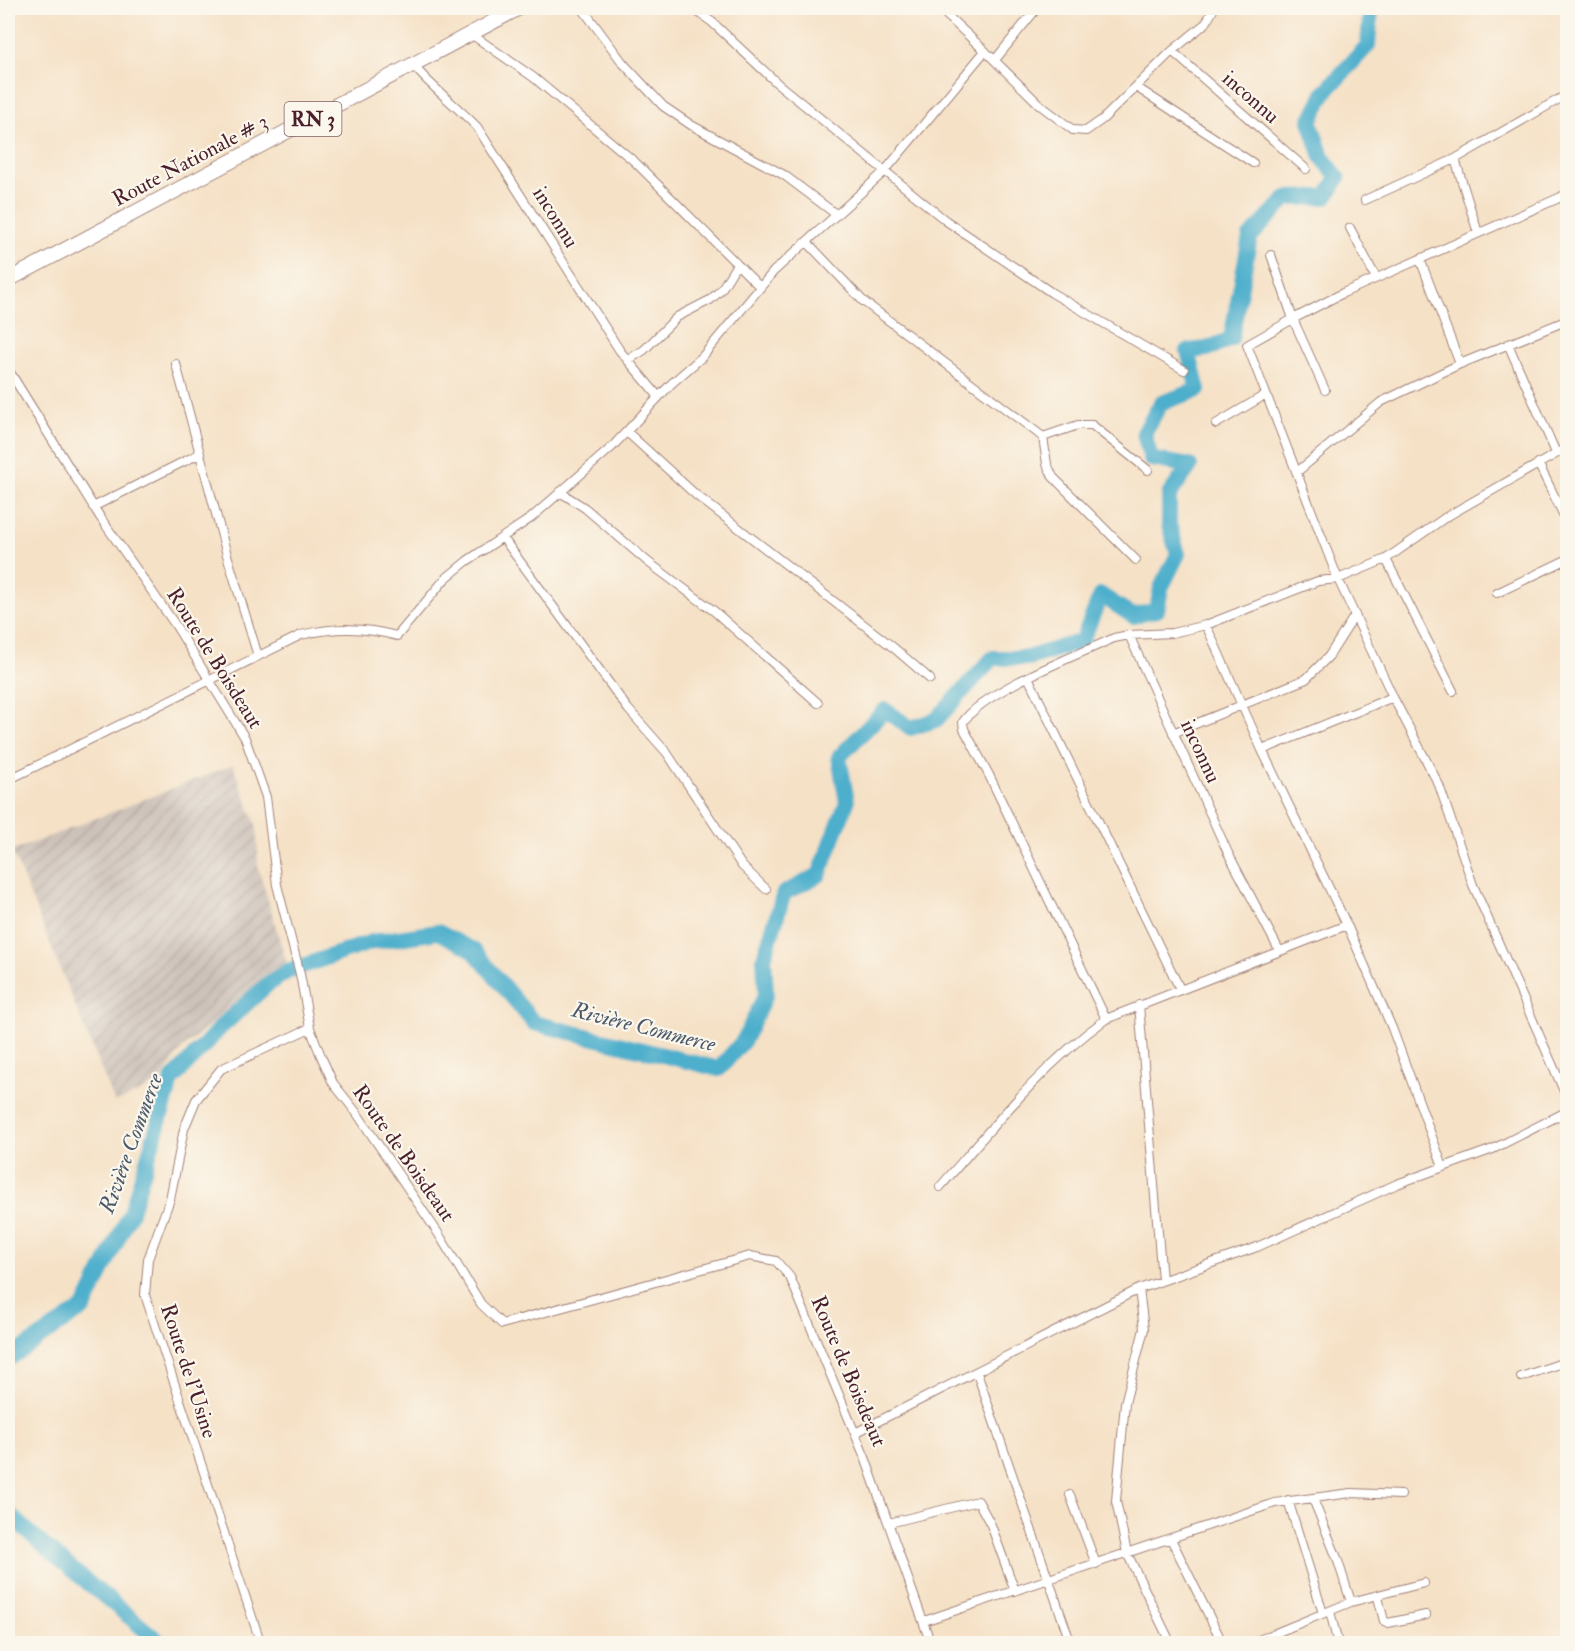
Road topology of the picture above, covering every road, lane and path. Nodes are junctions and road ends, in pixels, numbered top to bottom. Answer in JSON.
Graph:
{"nodes":[{"id":1,"x":519,"y":8,"type":"edge"},
{"id":2,"x":582,"y":8,"type":"edge"},
{"id":3,"x":692,"y":8,"type":"edge"},
{"id":4,"x":939,"y":8,"type":"edge"},
{"id":5,"x":1037,"y":8,"type":"edge"},
{"id":6,"x":1214,"y":8,"type":"edge"},
{"id":7,"x":471,"y":34,"type":"junction"},
{"id":8,"x":985,"y":51,"type":"junction"},
{"id":9,"x":1172,"y":51,"type":"junction"},
{"id":10,"x":994,"y":60,"type":"junction"},
{"id":11,"x":413,"y":65,"type":"junction"},
{"id":12,"x":1136,"y":87,"type":"junction"},
{"id":13,"x":1568,"y":94,"type":"edge"},
{"id":14,"x":1455,"y":159,"type":"junction"},
{"id":15,"x":1253,"y":163,"type":"dead end"},
{"id":16,"x":1306,"y":169,"type":"dead end"},
{"id":17,"x":884,"y":172,"type":"junction"},
{"id":18,"x":1565,"y":195,"type":"edge"},
{"id":19,"x":1365,"y":200,"type":"dead end"},
{"id":20,"x":1568,"y":208,"type":"edge"},
{"id":21,"x":837,"y":215,"type":"junction"},
{"id":22,"x":1350,"y":228,"type":"dead end"},
{"id":23,"x":1478,"y":233,"type":"junction"},
{"id":24,"x":807,"y":242,"type":"junction"},
{"id":25,"x":1271,"y":255,"type":"dead end"},
{"id":26,"x":1420,"y":259,"type":"junction"},
{"id":27,"x":737,"y":264,"type":"junction"},
{"id":28,"x":1376,"y":278,"type":"junction"},
{"id":29,"x":8,"y":280,"type":"edge"},
{"id":30,"x":760,"y":287,"type":"junction"},
{"id":31,"x":1293,"y":319,"type":"junction"},
{"id":32,"x":1568,"y":320,"type":"edge"},
{"id":33,"x":1508,"y":344,"type":"junction"},
{"id":34,"x":628,"y":360,"type":"junction"},
{"id":35,"x":177,"y":364,"type":"dead end"},
{"id":36,"x":1460,"y":364,"type":"junction"},
{"id":37,"x":8,"y":369,"type":"edge"},
{"id":38,"x":1184,"y":370,"type":"dead end"},
{"id":39,"x":1325,"y":390,"type":"dead end"},
{"id":40,"x":1265,"y":395,"type":"junction"},
{"id":41,"x":659,"y":397,"type":"junction"},
{"id":42,"x":1216,"y":424,"type":"dead end"},
{"id":43,"x":627,"y":432,"type":"junction"},
{"id":44,"x":1043,"y":437,"type":"junction"},
{"id":45,"x":1568,"y":447,"type":"edge"},
{"id":46,"x":1556,"y":453,"type":"junction"},
{"id":47,"x":200,"y":454,"type":"junction"},
{"id":48,"x":1538,"y":463,"type":"junction"},
{"id":49,"x":1148,"y":470,"type":"dead end"},
{"id":50,"x":1297,"y":472,"type":"junction"},
{"id":51,"x":560,"y":492,"type":"junction"},
{"id":52,"x":93,"y":507,"type":"junction"},
{"id":53,"x":1568,"y":524,"type":"edge"},
{"id":54,"x":503,"y":538,"type":"junction"},
{"id":55,"x":1386,"y":559,"type":"junction"},
{"id":56,"x":1568,"y":559,"type":"edge"},
{"id":57,"x":1136,"y":560,"type":"dead end"},
{"id":58,"x":1338,"y":579,"type":"junction"},
{"id":59,"x":1497,"y":593,"type":"dead end"},
{"id":60,"x":1355,"y":615,"type":"junction"},
{"id":61,"x":1206,"y":625,"type":"junction"},
{"id":62,"x":1129,"y":635,"type":"junction"},
{"id":63,"x":258,"y":656,"type":"junction"},
{"id":64,"x":1028,"y":677,"type":"junction"},
{"id":65,"x":209,"y":679,"type":"junction"},
{"id":66,"x":930,"y":679,"type":"dead end"},
{"id":67,"x":1453,"y":691,"type":"dead end"},
{"id":68,"x":1394,"y":697,"type":"junction"},
{"id":69,"x":818,"y":703,"type":"dead end"},
{"id":70,"x":1242,"y":706,"type":"junction"},
{"id":71,"x":1173,"y":733,"type":"junction"},
{"id":72,"x":1262,"y":750,"type":"junction"},
{"id":73,"x":8,"y":780,"type":"edge"},
{"id":74,"x":766,"y":889,"type":"dead end"},
{"id":75,"x":1347,"y":925,"type":"junction"},
{"id":76,"x":1279,"y":950,"type":"junction"},
{"id":77,"x":1180,"y":989,"type":"junction"},
{"id":78,"x":1139,"y":1005,"type":"junction"},
{"id":79,"x":1106,"y":1019,"type":"junction"},
{"id":80,"x":310,"y":1028,"type":"junction"},
{"id":81,"x":1568,"y":1100,"type":"edge"},
{"id":82,"x":1568,"y":1111,"type":"edge"},
{"id":83,"x":1443,"y":1167,"type":"junction"},
{"id":84,"x":940,"y":1187,"type":"dead end"},
{"id":85,"x":1162,"y":1281,"type":"junction"},
{"id":86,"x":1139,"y":1289,"type":"junction"},
{"id":87,"x":1568,"y":1362,"type":"edge"},
{"id":88,"x":977,"y":1373,"type":"junction"},
{"id":89,"x":1521,"y":1377,"type":"dead end"},
{"id":90,"x":855,"y":1433,"type":"junction"},
{"id":91,"x":1071,"y":1495,"type":"dead end"},
{"id":92,"x":1401,"y":1495,"type":"dead end"},
{"id":93,"x":1313,"y":1499,"type":"junction"},
{"id":94,"x":1288,"y":1500,"type":"junction"},
{"id":95,"x":889,"y":1523,"type":"junction"},
{"id":96,"x":1171,"y":1539,"type":"junction"},
{"id":97,"x":1127,"y":1553,"type":"junction"},
{"id":98,"x":1096,"y":1564,"type":"junction"},
{"id":99,"x":1050,"y":1579,"type":"junction"},
{"id":100,"x":1424,"y":1583,"type":"dead end"},
{"id":101,"x":1015,"y":1591,"type":"junction"},
{"id":102,"x":1378,"y":1597,"type":"junction"},
{"id":103,"x":1351,"y":1602,"type":"junction"},
{"id":104,"x":1327,"y":1612,"type":"junction"},
{"id":105,"x":1426,"y":1615,"type":"dead end"},
{"id":106,"x":924,"y":1622,"type":"junction"},
{"id":107,"x":1255,"y":1642,"type":"edge"},
{"id":108,"x":261,"y":1644,"type":"edge"},
{"id":109,"x":931,"y":1644,"type":"edge"},
{"id":110,"x":1071,"y":1644,"type":"edge"},
{"id":111,"x":1171,"y":1644,"type":"edge"},
{"id":112,"x":1223,"y":1644,"type":"edge"},
{"id":113,"x":1338,"y":1644,"type":"edge"}],
"edges":[{"from":1,"to":7,"type":"main road","name":"Route Nationale # 3","number":"RN 3"},
{"from":2,"to":21,"type":"street"},
{"from":3,"to":17,"type":"street"},
{"from":4,"to":8,"type":"street"},
{"from":5,"to":10,"type":"street"},
{"from":6,"to":9,"type":"street"},
{"from":7,"to":11,"type":"main road","name":"Route Nationale # 3","number":"RN 3"},
{"from":7,"to":27,"type":"street"},
{"from":8,"to":10,"type":"street"},
{"from":8,"to":17,"type":"street"},
{"from":9,"to":12,"type":"street"},
{"from":9,"to":16,"type":"street","name":"inconnu"},
{"from":10,"to":12,"type":"street"},
{"from":11,"to":29,"type":"main road","name":"Route Nationale # 3","number":"RN 3"},
{"from":11,"to":34,"type":"street","name":"inconnu"},
{"from":12,"to":15,"type":"street"},
{"from":13,"to":14,"type":"street"},
{"from":14,"to":19,"type":"street"},
{"from":14,"to":23,"type":"street"},
{"from":17,"to":21,"type":"street"},
{"from":17,"to":38,"type":"street"},
{"from":18,"to":20,"type":"street"},
{"from":18,"to":23,"type":"street"},
{"from":21,"to":24,"type":"street"},
{"from":22,"to":28,"type":"street"},
{"from":23,"to":26,"type":"street"},
{"from":24,"to":30,"type":"street"},
{"from":24,"to":44,"type":"street"},
{"from":25,"to":31,"type":"street"},
{"from":26,"to":28,"type":"street"},
{"from":26,"to":36,"type":"street"},
{"from":27,"to":30,"type":"street"},
{"from":27,"to":34,"type":"street"},
{"from":28,"to":31,"type":"street"},
{"from":30,"to":41,"type":"street"},
{"from":31,"to":39,"type":"street"},
{"from":31,"to":40,"type":"street"},
{"from":32,"to":33,"type":"street"},
{"from":33,"to":36,"type":"street"},
{"from":33,"to":46,"type":"street"},
{"from":34,"to":41,"type":"street","name":"inconnu"},
{"from":35,"to":47,"type":"street"},
{"from":36,"to":50,"type":"street"},
{"from":37,"to":52,"type":"street","name":"Route de Boisdeaut"},
{"from":40,"to":42,"type":"street"},
{"from":40,"to":50,"type":"street"},
{"from":41,"to":43,"type":"street"},
{"from":43,"to":51,"type":"street"},
{"from":43,"to":66,"type":"street"},
{"from":44,"to":49,"type":"street"},
{"from":44,"to":57,"type":"street"},
{"from":45,"to":46,"type":"street"},
{"from":46,"to":48,"type":"street"},
{"from":47,"to":52,"type":"street"},
{"from":47,"to":63,"type":"street"},
{"from":48,"to":53,"type":"street"},
{"from":48,"to":55,"type":"street"},
{"from":50,"to":58,"type":"street"},
{"from":51,"to":54,"type":"street"},
{"from":51,"to":69,"type":"street"},
{"from":52,"to":65,"type":"street","name":"Route de Boisdeaut"},
{"from":54,"to":63,"type":"street"},
{"from":54,"to":74,"type":"street"},
{"from":55,"to":58,"type":"street"},
{"from":55,"to":67,"type":"street"},
{"from":56,"to":59,"type":"street"},
{"from":58,"to":60,"type":"street"},
{"from":58,"to":61,"type":"street"},
{"from":60,"to":68,"type":"street"},
{"from":60,"to":70,"type":"street"},
{"from":61,"to":62,"type":"street"},
{"from":61,"to":70,"type":"street"},
{"from":62,"to":64,"type":"street"},
{"from":62,"to":71,"type":"street","name":"inconnu"},
{"from":63,"to":65,"type":"street"},
{"from":64,"to":77,"type":"street"},
{"from":64,"to":79,"type":"street"},
{"from":65,"to":73,"type":"street"},
{"from":65,"to":80,"type":"street","name":"Route de Boisdeaut"},
{"from":68,"to":72,"type":"street"},
{"from":68,"to":81,"type":"street"},
{"from":70,"to":71,"type":"street"},
{"from":70,"to":72,"type":"street"},
{"from":71,"to":76,"type":"street","name":"inconnu"},
{"from":72,"to":75,"type":"street"},
{"from":75,"to":76,"type":"street"},
{"from":75,"to":83,"type":"street"},
{"from":76,"to":77,"type":"street"},
{"from":77,"to":78,"type":"street"},
{"from":78,"to":79,"type":"street"},
{"from":78,"to":85,"type":"street"},
{"from":79,"to":84,"type":"street"},
{"from":80,"to":90,"type":"street","name":"Route de Boisdeaut"},
{"from":80,"to":108,"type":"street","name":"Route de l'Usine"},
{"from":82,"to":83,"type":"street"},
{"from":83,"to":85,"type":"street"},
{"from":85,"to":86,"type":"street"},
{"from":86,"to":88,"type":"street"},
{"from":86,"to":97,"type":"street"},
{"from":87,"to":89,"type":"street"},
{"from":88,"to":90,"type":"street"},
{"from":88,"to":99,"type":"street"},
{"from":90,"to":95,"type":"street","name":"Route de Boisdeaut"},
{"from":91,"to":98,"type":"street"},
{"from":92,"to":93,"type":"street"},
{"from":93,"to":94,"type":"street"},
{"from":93,"to":103,"type":"street"},
{"from":94,"to":96,"type":"street"},
{"from":94,"to":104,"type":"street"},
{"from":95,"to":101,"type":"street"},
{"from":95,"to":106,"type":"street","name":"Route de Boisdeaut"},
{"from":96,"to":97,"type":"street"},
{"from":96,"to":112,"type":"street"},
{"from":97,"to":98,"type":"street"},
{"from":97,"to":111,"type":"street"},
{"from":98,"to":99,"type":"street"},
{"from":99,"to":101,"type":"street"},
{"from":99,"to":110,"type":"street"},
{"from":100,"to":102,"type":"street"},
{"from":101,"to":106,"type":"street"},
{"from":102,"to":103,"type":"street"},
{"from":102,"to":105,"type":"street"},
{"from":103,"to":104,"type":"street"},
{"from":104,"to":107,"type":"street"},
{"from":104,"to":113,"type":"street"},
{"from":106,"to":109,"type":"street","name":"Route de Boisdeaut"}]}
